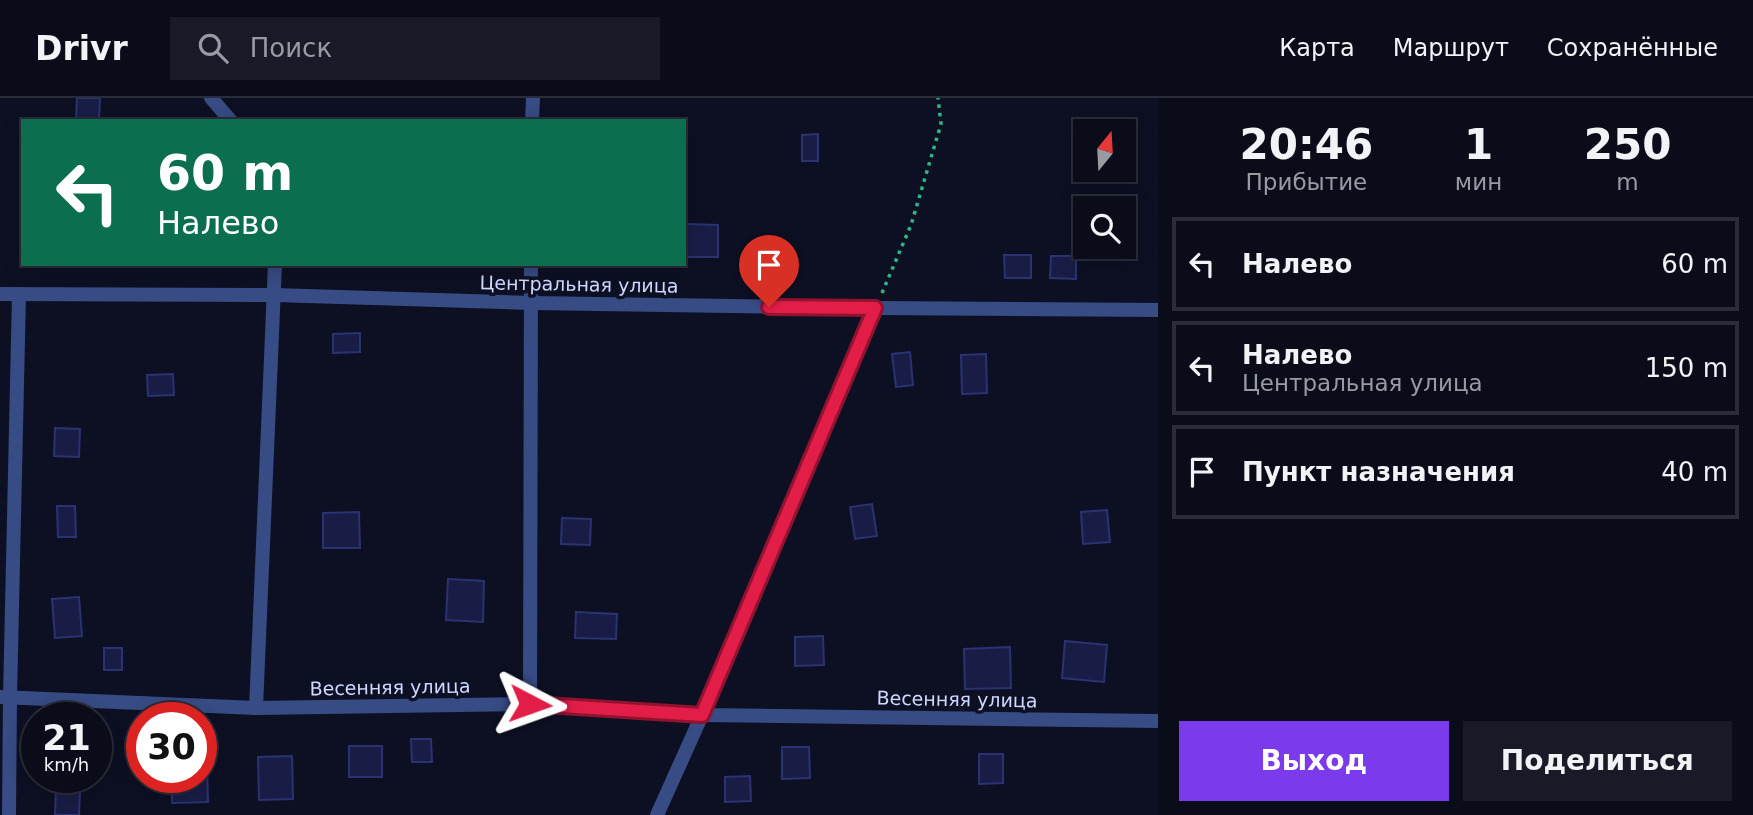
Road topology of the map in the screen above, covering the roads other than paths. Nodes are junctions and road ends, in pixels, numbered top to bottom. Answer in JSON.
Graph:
{"nodes":[{"id":1,"x":211,"y":98,"type":"edge"},
{"id":2,"x":533,"y":98,"type":"edge"},
{"id":3,"x":229,"y":119,"type":"edge"},
{"id":4,"x":532,"y":119,"type":"edge"},
{"id":5,"x":275,"y":266,"type":"edge"},
{"id":6,"x":531,"y":266,"type":"edge"},
{"id":7,"x":0,"y":294,"type":"edge"},
{"id":8,"x":19,"y":294,"type":"junction"},
{"id":9,"x":275,"y":295,"type":"junction"},
{"id":10,"x":531,"y":303,"type":"junction"},
{"id":11,"x":875,"y":308,"type":"junction"},
{"id":12,"x":1158,"y":310,"type":"edge"},
{"id":13,"x":5,"y":697,"type":"edge"},
{"id":14,"x":530,"y":704,"type":"junction"},
{"id":15,"x":256,"y":708,"type":"junction"},
{"id":16,"x":702,"y":715,"type":"junction"},
{"id":17,"x":1158,"y":721,"type":"edge"},
{"id":18,"x":9,"y":815,"type":"edge"},
{"id":19,"x":657,"y":815,"type":"edge"}],
"edges":[{"from":1,"to":3,"type":"street"},
{"from":2,"to":4,"type":"street"},
{"from":5,"to":9,"type":"street"},
{"from":6,"to":10,"type":"street"},
{"from":7,"to":8,"type":"street","name":"Центральная улица"},
{"from":8,"to":9,"type":"street","name":"Центральная улица"},
{"from":8,"to":13,"type":"street"},
{"from":9,"to":10,"type":"street","name":"Центральная улица"},
{"from":9,"to":15,"type":"street"},
{"from":10,"to":11,"type":"street","name":"Центральная улица"},
{"from":10,"to":14,"type":"street"},
{"from":11,"to":12,"type":"street","name":"Центральная улица"},
{"from":11,"to":16,"type":"street"},
{"from":13,"to":15,"type":"street","name":"Весенняя улица"},
{"from":13,"to":18,"type":"street"},
{"from":14,"to":15,"type":"street","name":"Весенняя улица"},
{"from":14,"to":16,"type":"street","name":"Весенняя улица"},
{"from":16,"to":17,"type":"street","name":"Весенняя улица"},
{"from":16,"to":19,"type":"street"}]}
